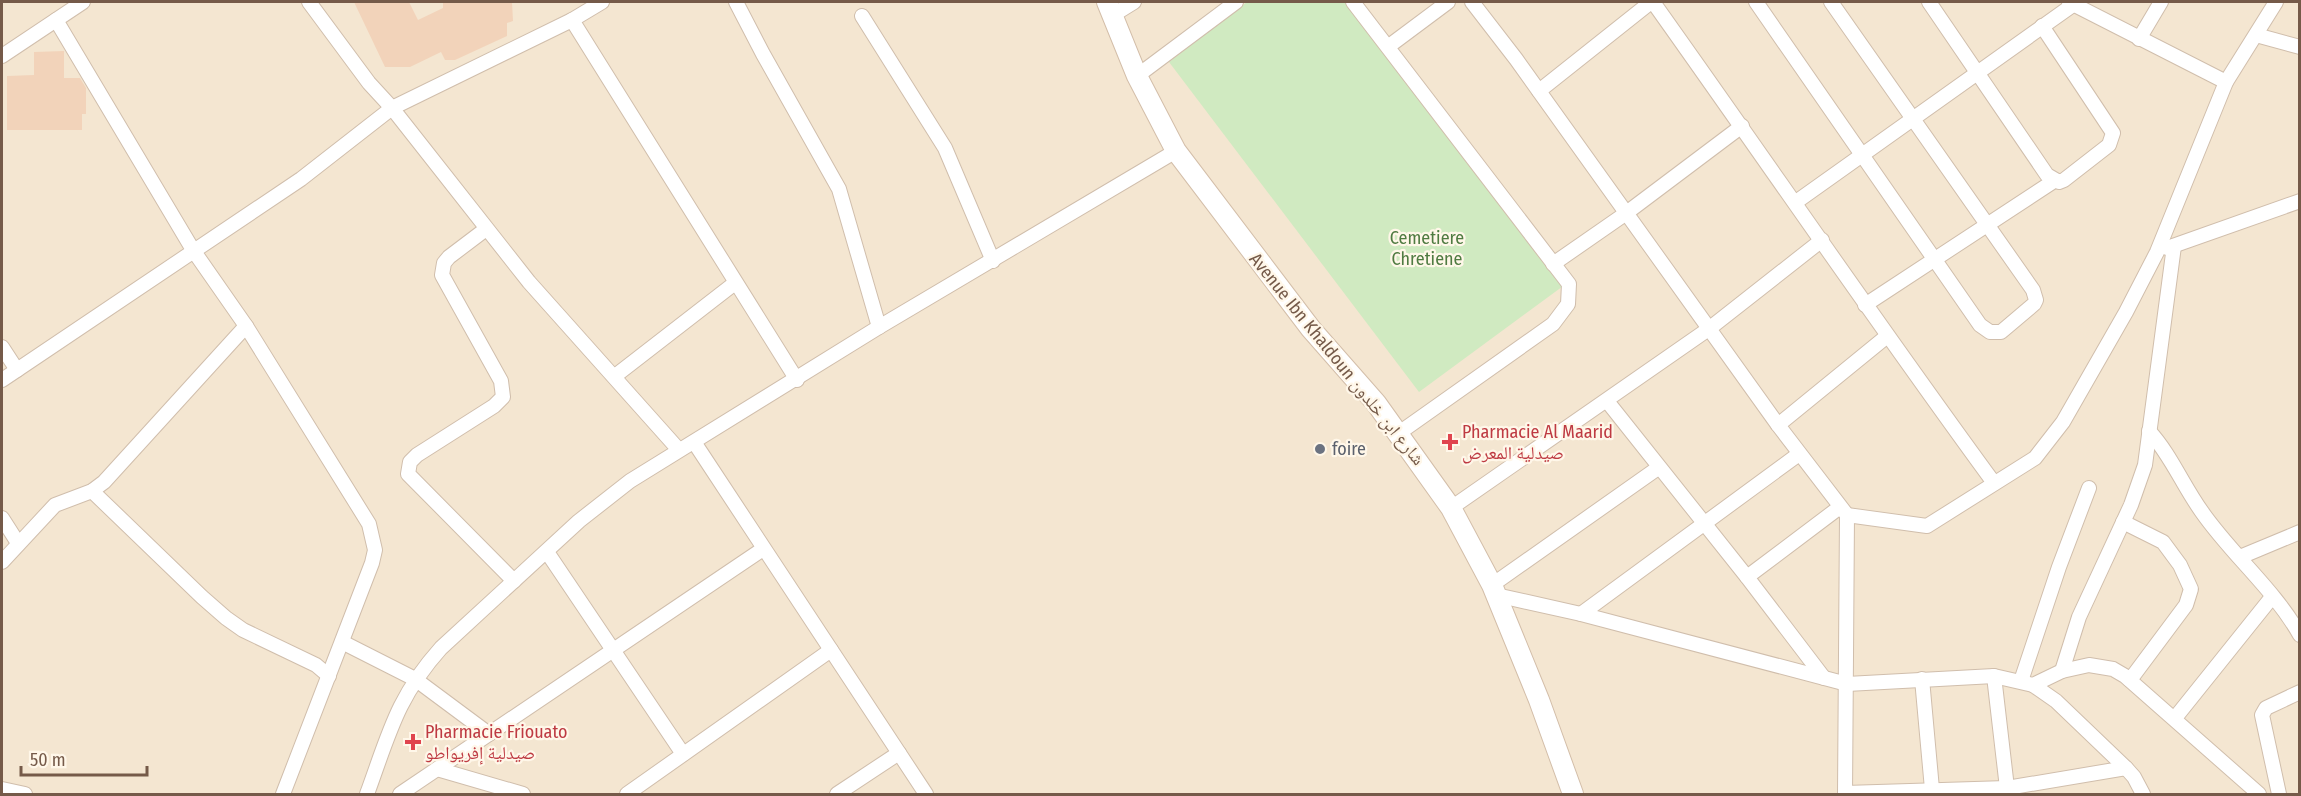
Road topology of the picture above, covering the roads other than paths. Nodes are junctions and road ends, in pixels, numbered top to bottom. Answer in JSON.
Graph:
{"nodes":[{"id":1,"x":83,"y":2,"type":"edge"},
{"id":2,"x":309,"y":2,"type":"edge"},
{"id":3,"x":602,"y":2,"type":"edge"},
{"id":4,"x":736,"y":2,"type":"edge"},
{"id":5,"x":1134,"y":2,"type":"edge"},
{"id":6,"x":1236,"y":2,"type":"edge"},
{"id":7,"x":1353,"y":2,"type":"edge"},
{"id":8,"x":1448,"y":2,"type":"edge"},
{"id":9,"x":1472,"y":2,"type":"edge"},
{"id":10,"x":1652,"y":2,"type":"edge"},
{"id":11,"x":1756,"y":2,"type":"edge"},
{"id":12,"x":1831,"y":2,"type":"edge"},
{"id":13,"x":1929,"y":2,"type":"edge"},
{"id":14,"x":2073,"y":2,"type":"edge"},
{"id":15,"x":2162,"y":2,"type":"edge"},
{"id":16,"x":2276,"y":2,"type":"edge"},
{"id":17,"x":1110,"y":8,"type":"edge"},
{"id":18,"x":862,"y":16,"type":"dead end"},
{"id":19,"x":56,"y":20,"type":"junction"},
{"id":20,"x":572,"y":20,"type":"junction"},
{"id":21,"x":2042,"y":26,"type":"junction"},
{"id":22,"x":2256,"y":34,"type":"junction"},
{"id":23,"x":2139,"y":39,"type":"junction"},
{"id":24,"x":1389,"y":46,"type":"junction"},
{"id":25,"x":2300,"y":47,"type":"edge"},
{"id":26,"x":2,"y":56,"type":"edge"},
{"id":27,"x":1979,"y":73,"type":"junction"},
{"id":28,"x":1137,"y":76,"type":"junction"},
{"id":29,"x":2226,"y":82,"type":"junction"},
{"id":30,"x":1539,"y":92,"type":"junction"},
{"id":31,"x":392,"y":108,"type":"junction"},
{"id":32,"x":1914,"y":120,"type":"junction"},
{"id":33,"x":1742,"y":126,"type":"junction"},
{"id":34,"x":1176,"y":151,"type":"junction"},
{"id":35,"x":1862,"y":152,"type":"junction"},
{"id":36,"x":2054,"y":181,"type":"junction"},
{"id":37,"x":2300,"y":201,"type":"edge"},
{"id":38,"x":1796,"y":202,"type":"junction"},
{"id":39,"x":1625,"y":214,"type":"junction"},
{"id":40,"x":1987,"y":224,"type":"junction"},
{"id":41,"x":486,"y":229,"type":"junction"},
{"id":42,"x":1822,"y":240,"type":"junction"},
{"id":43,"x":2174,"y":246,"type":"junction"},
{"id":44,"x":193,"y":250,"type":"junction"},
{"id":45,"x":2157,"y":252,"type":"junction"},
{"id":46,"x":1934,"y":258,"type":"junction"},
{"id":47,"x":993,"y":261,"type":"junction"},
{"id":48,"x":1553,"y":264,"type":"junction"},
{"id":49,"x":735,"y":283,"type":"junction"},
{"id":50,"x":1865,"y":305,"type":"junction"},
{"id":51,"x":246,"y":326,"type":"junction"},
{"id":52,"x":879,"y":327,"type":"junction"},
{"id":53,"x":1710,"y":328,"type":"junction"},
{"id":54,"x":1886,"y":337,"type":"junction"},
{"id":55,"x":2,"y":347,"type":"edge"},
{"id":56,"x":17,"y":370,"type":"junction"},
{"id":57,"x":615,"y":376,"type":"junction"},
{"id":58,"x":2,"y":380,"type":"edge"},
{"id":59,"x":797,"y":380,"type":"junction"},
{"id":60,"x":1607,"y":401,"type":"junction"},
{"id":61,"x":1778,"y":425,"type":"junction"},
{"id":62,"x":2149,"y":431,"type":"junction"},
{"id":63,"x":1399,"y":433,"type":"junction"},
{"id":64,"x":694,"y":442,"type":"junction"},
{"id":65,"x":679,"y":450,"type":"junction"},
{"id":66,"x":1800,"y":454,"type":"junction"},
{"id":67,"x":1658,"y":468,"type":"junction"},
{"id":68,"x":1995,"y":483,"type":"junction"},
{"id":69,"x":2089,"y":488,"type":"dead end"},
{"id":70,"x":92,"y":491,"type":"junction"},
{"id":71,"x":1451,"y":508,"type":"junction"},
{"id":72,"x":1843,"y":511,"type":"junction"},
{"id":73,"x":2,"y":518,"type":"edge"},
{"id":74,"x":2123,"y":522,"type":"junction"},
{"id":75,"x":1706,"y":525,"type":"junction"},
{"id":76,"x":2300,"y":532,"type":"edge"},
{"id":77,"x":18,"y":543,"type":"junction"},
{"id":78,"x":763,"y":549,"type":"junction"},
{"id":79,"x":547,"y":552,"type":"junction"},
{"id":80,"x":2240,"y":557,"type":"junction"},
{"id":81,"x":2,"y":562,"type":"edge"},
{"id":82,"x":1747,"y":577,"type":"junction"},
{"id":83,"x":514,"y":581,"type":"junction"},
{"id":84,"x":1494,"y":590,"type":"junction"},
{"id":85,"x":2272,"y":597,"type":"junction"},
{"id":86,"x":1581,"y":614,"type":"junction"},
{"id":87,"x":2297,"y":626,"type":"edge"},
{"id":88,"x":342,"y":642,"type":"junction"},
{"id":89,"x":614,"y":648,"type":"junction"},
{"id":90,"x":831,"y":650,"type":"junction"},
{"id":91,"x":2062,"y":671,"type":"junction"},
{"id":92,"x":329,"y":676,"type":"junction"},
{"id":93,"x":1994,"y":676,"type":"junction"},
{"id":94,"x":1824,"y":678,"type":"junction"},
{"id":95,"x":415,"y":679,"type":"junction"},
{"id":96,"x":1922,"y":679,"type":"junction"},
{"id":97,"x":2130,"y":680,"type":"junction"},
{"id":98,"x":2027,"y":683,"type":"junction"},
{"id":99,"x":1846,"y":684,"type":"junction"},
{"id":100,"x":2300,"y":692,"type":"edge"},
{"id":101,"x":2175,"y":718,"type":"junction"},
{"id":102,"x":489,"y":734,"type":"junction"},
{"id":103,"x":898,"y":753,"type":"junction"},
{"id":104,"x":683,"y":754,"type":"junction"},
{"id":105,"x":2126,"y":768,"type":"junction"},
{"id":106,"x":437,"y":769,"type":"junction"},
{"id":107,"x":2007,"y":788,"type":"junction"},
{"id":108,"x":2,"y":789,"type":"edge"},
{"id":109,"x":1932,"y":789,"type":"junction"},
{"id":110,"x":2022,"y":790,"type":"edge"},
{"id":111,"x":514,"y":794,"type":"edge"},
{"id":112,"x":1845,"y":794,"type":"edge"},
{"id":113,"x":25,"y":795,"type":"edge"},
{"id":114,"x":283,"y":795,"type":"edge"},
{"id":115,"x":367,"y":795,"type":"edge"},
{"id":116,"x":400,"y":795,"type":"edge"},
{"id":117,"x":627,"y":795,"type":"edge"},
{"id":118,"x":837,"y":795,"type":"edge"},
{"id":119,"x":926,"y":795,"type":"edge"},
{"id":120,"x":1574,"y":795,"type":"edge"},
{"id":121,"x":2143,"y":795,"type":"edge"},
{"id":122,"x":2259,"y":795,"type":"edge"},
{"id":123,"x":2279,"y":795,"type":"edge"}],
"edges":[{"from":1,"to":19,"type":"street"},
{"from":2,"to":31,"type":"street"},
{"from":3,"to":20,"type":"street"},
{"from":4,"to":52,"type":"street"},
{"from":5,"to":17,"type":"street"},
{"from":6,"to":28,"type":"street"},
{"from":7,"to":24,"type":"street"},
{"from":8,"to":24,"type":"street"},
{"from":9,"to":30,"type":"street"},
{"from":10,"to":30,"type":"street"},
{"from":10,"to":33,"type":"street"},
{"from":11,"to":35,"type":"street"},
{"from":12,"to":32,"type":"street"},
{"from":13,"to":27,"type":"street"},
{"from":14,"to":21,"type":"street"},
{"from":14,"to":23,"type":"street"},
{"from":15,"to":23,"type":"street"},
{"from":16,"to":22,"type":"street"},
{"from":17,"to":28,"type":"street","name":"Avenue Ibn Khaldoun شارع ابن خلدون"},
{"from":18,"to":47,"type":"street"},
{"from":19,"to":26,"type":"street"},
{"from":19,"to":44,"type":"street"},
{"from":20,"to":31,"type":"street"},
{"from":20,"to":49,"type":"street"},
{"from":21,"to":27,"type":"street"},
{"from":21,"to":36,"type":"street"},
{"from":22,"to":25,"type":"street"},
{"from":22,"to":29,"type":"street"},
{"from":23,"to":29,"type":"street"},
{"from":24,"to":48,"type":"street"},
{"from":27,"to":32,"type":"street"},
{"from":27,"to":36,"type":"street"},
{"from":28,"to":34,"type":"street","name":"Avenue Ibn Khaldoun شارع ابن خلدون"},
{"from":29,"to":45,"type":"street"},
{"from":30,"to":39,"type":"street"},
{"from":31,"to":41,"type":"street"},
{"from":31,"to":44,"type":"street"},
{"from":32,"to":35,"type":"street"},
{"from":32,"to":40,"type":"street"},
{"from":33,"to":38,"type":"street"},
{"from":33,"to":39,"type":"street"},
{"from":34,"to":47,"type":"street"},
{"from":34,"to":63,"type":"street","name":"Avenue Ibn Khaldoun شارع ابن خلدون"},
{"from":35,"to":38,"type":"street"},
{"from":35,"to":46,"type":"street"},
{"from":36,"to":40,"type":"street"},
{"from":37,"to":43,"type":"street"},
{"from":38,"to":42,"type":"street"},
{"from":39,"to":48,"type":"street"},
{"from":39,"to":53,"type":"street"},
{"from":40,"to":46,"type":"street"},
{"from":40,"to":46,"type":"street"},
{"from":41,"to":57,"type":"street"},
{"from":41,"to":83,"type":"street"},
{"from":42,"to":50,"type":"street"},
{"from":42,"to":53,"type":"street"},
{"from":43,"to":45,"type":"street"},
{"from":43,"to":62,"type":"street"},
{"from":44,"to":51,"type":"street"},
{"from":44,"to":56,"type":"street"},
{"from":45,"to":68,"type":"street"},
{"from":46,"to":50,"type":"street"},
{"from":47,"to":52,"type":"street"},
{"from":48,"to":63,"type":"street"},
{"from":49,"to":57,"type":"street"},
{"from":49,"to":59,"type":"street"},
{"from":50,"to":54,"type":"street"},
{"from":51,"to":70,"type":"street"},
{"from":51,"to":88,"type":"street"},
{"from":52,"to":59,"type":"street"},
{"from":53,"to":60,"type":"street"},
{"from":53,"to":61,"type":"street"},
{"from":54,"to":61,"type":"street"},
{"from":54,"to":68,"type":"street"},
{"from":55,"to":56,"type":"street"},
{"from":56,"to":58,"type":"street"},
{"from":57,"to":65,"type":"street"},
{"from":59,"to":64,"type":"street"},
{"from":60,"to":67,"type":"street"},
{"from":60,"to":71,"type":"street"},
{"from":61,"to":66,"type":"street"},
{"from":62,"to":74,"type":"street"},
{"from":62,"to":80,"type":"street"},
{"from":63,"to":71,"type":"street","name":"Avenue Ibn Khaldoun شارع ابن خلدون"},
{"from":64,"to":65,"type":"street"},
{"from":64,"to":78,"type":"street"},
{"from":65,"to":79,"type":"street"},
{"from":66,"to":72,"type":"street"},
{"from":66,"to":75,"type":"street"},
{"from":67,"to":75,"type":"street"},
{"from":67,"to":84,"type":"street"},
{"from":68,"to":72,"type":"street"},
{"from":69,"to":98,"type":"street"},
{"from":70,"to":77,"type":"street"},
{"from":70,"to":92,"type":"street"},
{"from":71,"to":84,"type":"street","name":"Avenue Ibn Khaldoun شارع ابن خلدون"},
{"from":72,"to":82,"type":"street"},
{"from":72,"to":99,"type":"street"},
{"from":73,"to":77,"type":"street"},
{"from":74,"to":91,"type":"street"},
{"from":74,"to":97,"type":"street"},
{"from":75,"to":82,"type":"street"},
{"from":75,"to":86,"type":"street"},
{"from":76,"to":80,"type":"street"},
{"from":77,"to":81,"type":"street"},
{"from":78,"to":89,"type":"street"},
{"from":78,"to":90,"type":"street"},
{"from":79,"to":83,"type":"street"},
{"from":79,"to":89,"type":"street"},
{"from":80,"to":85,"type":"street"},
{"from":82,"to":94,"type":"street"},
{"from":83,"to":95,"type":"street"},
{"from":84,"to":86,"type":"street"},
{"from":84,"to":120,"type":"street","name":"Avenue Ibn Khaldoun شارع ابن خلدون"},
{"from":85,"to":87,"type":"street"},
{"from":85,"to":101,"type":"street"},
{"from":86,"to":94,"type":"street"},
{"from":88,"to":92,"type":"street"},
{"from":88,"to":95,"type":"street"},
{"from":89,"to":102,"type":"street"},
{"from":89,"to":104,"type":"street"},
{"from":90,"to":103,"type":"street"},
{"from":90,"to":104,"type":"street"},
{"from":91,"to":97,"type":"street"},
{"from":91,"to":98,"type":"street"},
{"from":92,"to":114,"type":"street"},
{"from":93,"to":96,"type":"street"},
{"from":93,"to":98,"type":"street"},
{"from":93,"to":107,"type":"street"},
{"from":94,"to":99,"type":"street"},
{"from":95,"to":102,"type":"street"},
{"from":95,"to":115,"type":"street"},
{"from":96,"to":99,"type":"street"},
{"from":96,"to":109,"type":"street"},
{"from":97,"to":101,"type":"street"},
{"from":98,"to":105,"type":"street"},
{"from":99,"to":112,"type":"street"},
{"from":100,"to":123,"type":"street"},
{"from":101,"to":122,"type":"street"},
{"from":102,"to":106,"type":"street"},
{"from":103,"to":118,"type":"street"},
{"from":103,"to":119,"type":"street"},
{"from":104,"to":117,"type":"street"},
{"from":105,"to":110,"type":"street"},
{"from":105,"to":121,"type":"street"},
{"from":106,"to":111,"type":"street"},
{"from":106,"to":116,"type":"street"},
{"from":107,"to":109,"type":"street"},
{"from":107,"to":110,"type":"street"},
{"from":108,"to":113,"type":"street"},
{"from":109,"to":112,"type":"street"}]}
